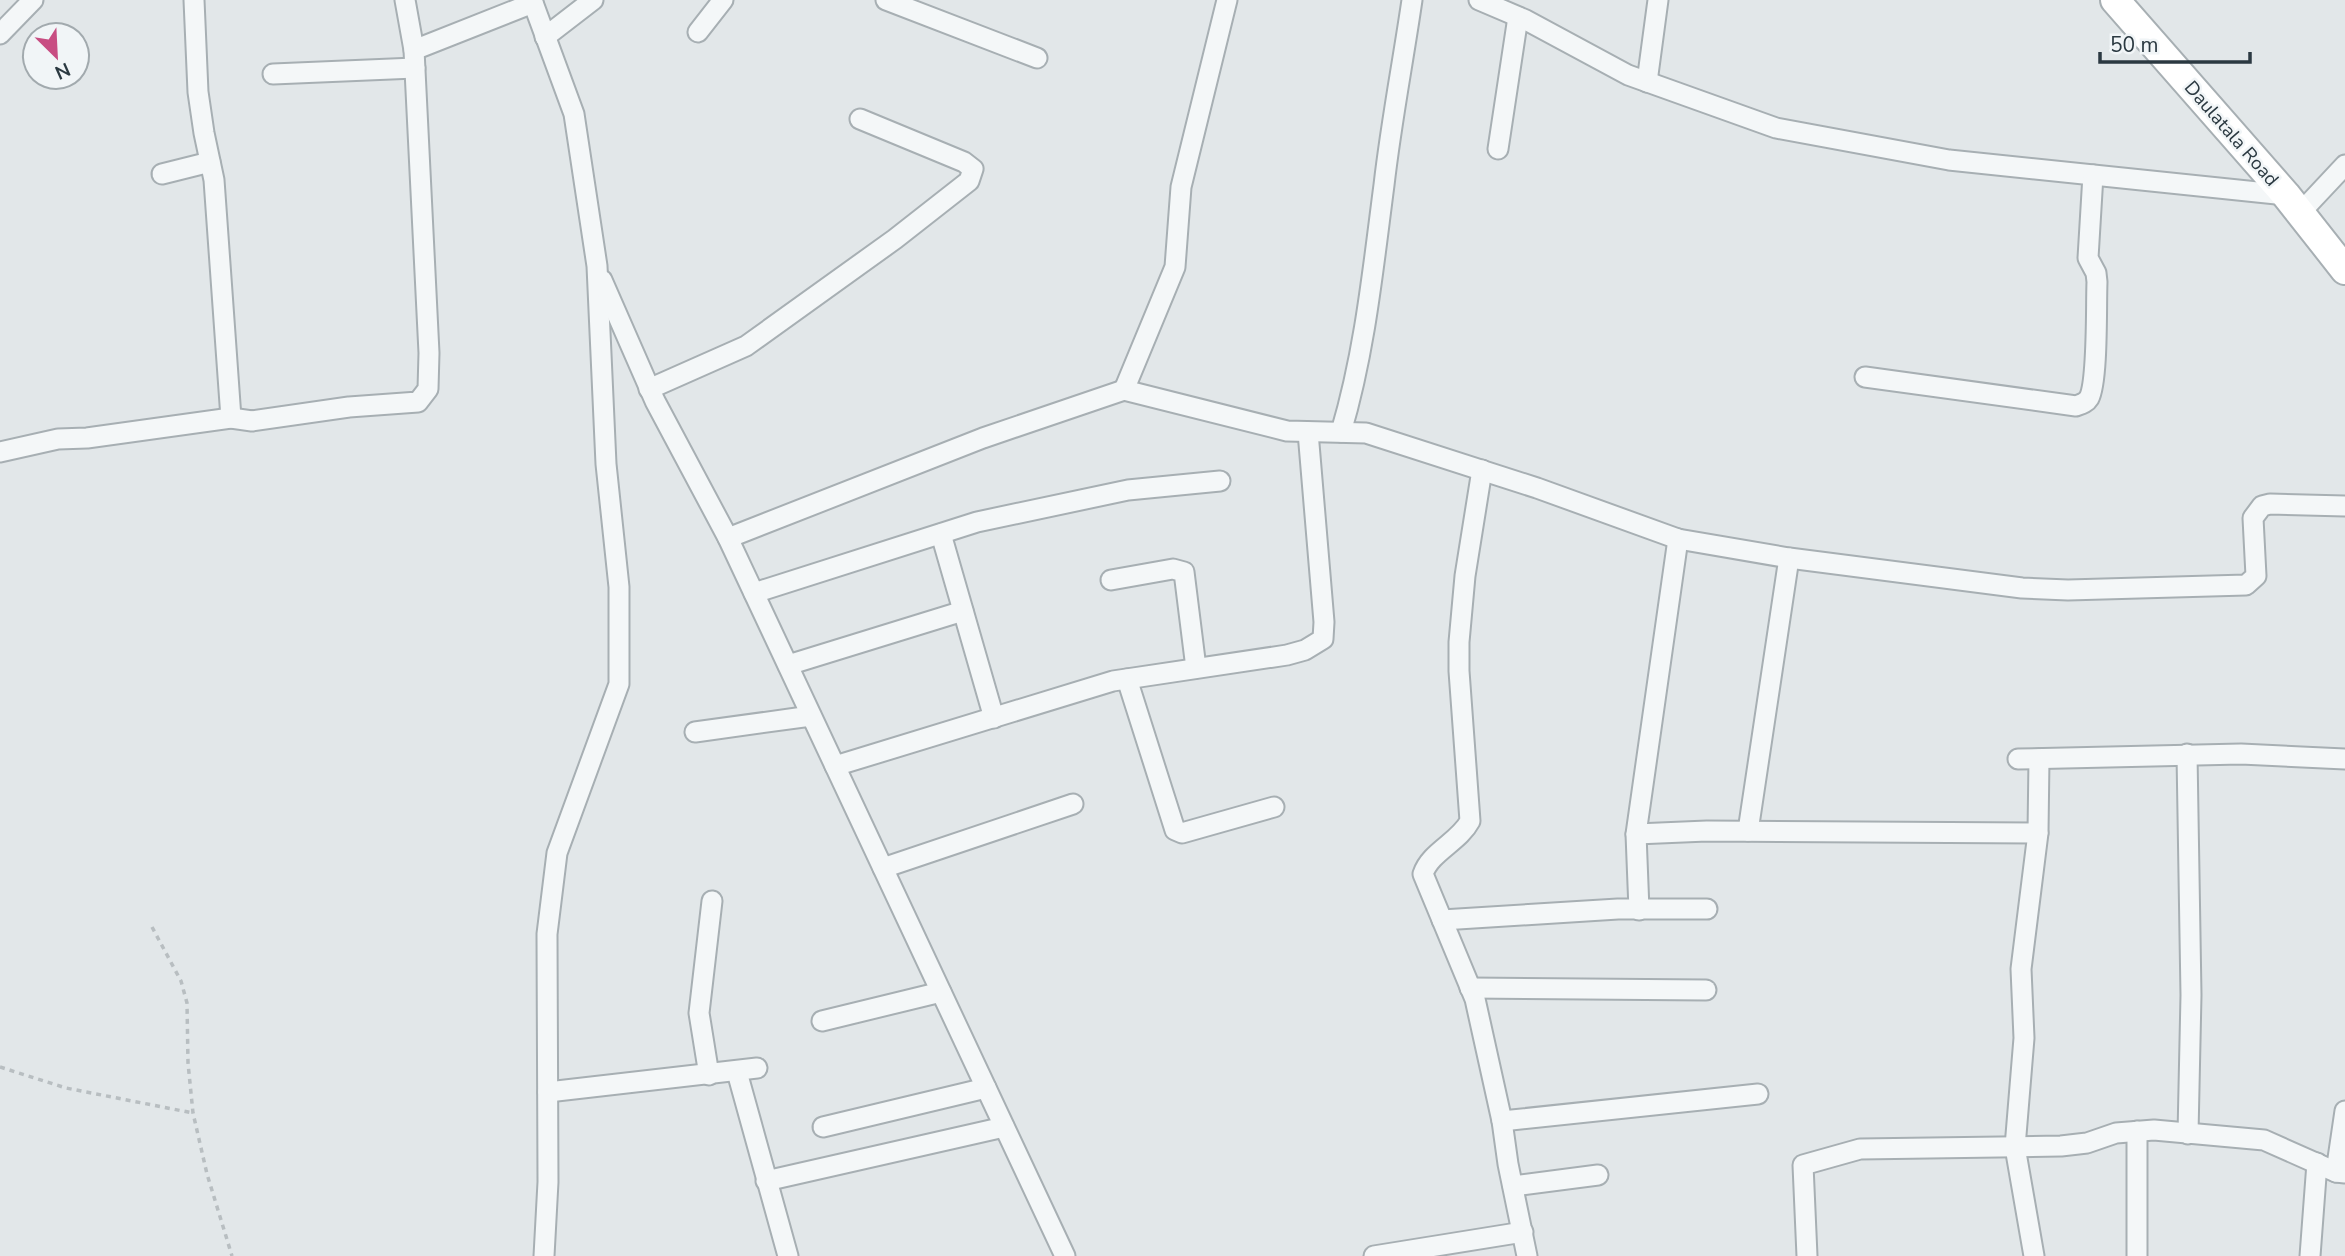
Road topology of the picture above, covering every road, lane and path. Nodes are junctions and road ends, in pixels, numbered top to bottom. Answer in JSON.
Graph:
{"nodes":[{"id":1,"x":33,"y":0,"type":"edge"},
{"id":2,"x":194,"y":0,"type":"edge"},
{"id":3,"x":405,"y":0,"type":"edge"},
{"id":4,"x":593,"y":0,"type":"edge"},
{"id":5,"x":723,"y":0,"type":"edge"},
{"id":6,"x":886,"y":0,"type":"edge"},
{"id":7,"x":1227,"y":0,"type":"edge"},
{"id":8,"x":1412,"y":0,"type":"edge"},
{"id":9,"x":1479,"y":0,"type":"edge"},
{"id":10,"x":1658,"y":0,"type":"edge"},
{"id":11,"x":2115,"y":0,"type":"edge"},
{"id":12,"x":533,"y":1,"type":"edge"},
{"id":13,"x":17,"y":7,"type":"edge"},
{"id":14,"x":1518,"y":17,"type":"junction"},
{"id":15,"x":698,"y":32,"type":"dead end"},
{"id":16,"x":0,"y":34,"type":"edge"},
{"id":17,"x":545,"y":37,"type":"junction"},
{"id":18,"x":1037,"y":58,"type":"dead end"},
{"id":19,"x":414,"y":59,"type":"junction"},
{"id":20,"x":273,"y":74,"type":"dead end"},
{"id":21,"x":1647,"y":82,"type":"junction"},
{"id":22,"x":860,"y":119,"type":"dead end"},
{"id":23,"x":1498,"y":149,"type":"dead end"},
{"id":24,"x":210,"y":162,"type":"junction"},
{"id":25,"x":2345,"y":166,"type":"edge"},
{"id":26,"x":162,"y":174,"type":"dead end"},
{"id":27,"x":2093,"y":175,"type":"junction"},
{"id":28,"x":2293,"y":204,"type":"junction"},
{"id":29,"x":597,"y":266,"type":"junction"},
{"id":30,"x":2345,"y":270,"type":"edge"},
{"id":31,"x":1865,"y":377,"type":"dead end"},
{"id":32,"x":649,"y":389,"type":"junction"},
{"id":33,"x":1124,"y":390,"type":"junction"},
{"id":34,"x":231,"y":418,"type":"junction"},
{"id":35,"x":1308,"y":432,"type":"junction"},
{"id":36,"x":1340,"y":432,"type":"junction"},
{"id":37,"x":0,"y":452,"type":"edge"},
{"id":38,"x":1482,"y":470,"type":"junction"},
{"id":39,"x":1220,"y":481,"type":"dead end"},
{"id":40,"x":2345,"y":506,"type":"edge"},
{"id":41,"x":941,"y":534,"type":"junction"},
{"id":42,"x":728,"y":538,"type":"junction"},
{"id":43,"x":1678,"y":539,"type":"junction"},
{"id":44,"x":1789,"y":558,"type":"junction"},
{"id":45,"x":1111,"y":579,"type":"dead end"},
{"id":46,"x":754,"y":593,"type":"junction"},
{"id":47,"x":963,"y":611,"type":"junction"},
{"id":48,"x":788,"y":665,"type":"junction"},
{"id":49,"x":1196,"y":668,"type":"junction"},
{"id":50,"x":1127,"y":679,"type":"junction"},
{"id":51,"x":811,"y":716,"type":"junction"},
{"id":52,"x":994,"y":718,"type":"junction"},
{"id":53,"x":695,"y":732,"type":"dead end"},
{"id":54,"x":2187,"y":754,"type":"junction"},
{"id":55,"x":2018,"y":759,"type":"dead end"},
{"id":56,"x":2039,"y":759,"type":"junction"},
{"id":57,"x":2345,"y":759,"type":"edge"},
{"id":58,"x":835,"y":766,"type":"junction"},
{"id":59,"x":1073,"y":804,"type":"dead end"},
{"id":60,"x":1274,"y":807,"type":"dead end"},
{"id":61,"x":1748,"y":831,"type":"junction"},
{"id":62,"x":2038,"y":833,"type":"junction"},
{"id":63,"x":1636,"y":834,"type":"junction"},
{"id":64,"x":883,"y":868,"type":"junction"},
{"id":65,"x":712,"y":901,"type":"dead end"},
{"id":66,"x":1707,"y":909,"type":"dead end"},
{"id":67,"x":1639,"y":910,"type":"junction"},
{"id":68,"x":1442,"y":920,"type":"junction"},
{"id":69,"x":152,"y":927,"type":"dead end"},
{"id":70,"x":1470,"y":988,"type":"junction"},
{"id":71,"x":1706,"y":990,"type":"dead end"},
{"id":72,"x":941,"y":992,"type":"junction"},
{"id":73,"x":822,"y":1021,"type":"dead end"},
{"id":74,"x":0,"y":1067,"type":"edge"},
{"id":75,"x":709,"y":1075,"type":"junction"},
{"id":76,"x":986,"y":1088,"type":"junction"},
{"id":77,"x":548,"y":1092,"type":"junction"},
{"id":78,"x":1758,"y":1094,"type":"dead end"},
{"id":79,"x":2345,"y":1111,"type":"edge"},
{"id":80,"x":193,"y":1113,"type":"junction"},
{"id":81,"x":1502,"y":1121,"type":"junction"},
{"id":82,"x":823,"y":1127,"type":"dead end"},
{"id":83,"x":1004,"y":1127,"type":"junction"},
{"id":84,"x":2137,"y":1132,"type":"junction"},
{"id":85,"x":2188,"y":1133,"type":"junction"},
{"id":86,"x":2015,"y":1147,"type":"junction"},
{"id":87,"x":2317,"y":1163,"type":"junction"},
{"id":88,"x":2340,"y":1172,"type":"edge"},
{"id":89,"x":1598,"y":1175,"type":"dead end"},
{"id":90,"x":766,"y":1181,"type":"junction"},
{"id":91,"x":1513,"y":1186,"type":"junction"},
{"id":92,"x":1523,"y":1232,"type":"junction"},
{"id":93,"x":232,"y":1256,"type":"edge"},
{"id":94,"x":544,"y":1256,"type":"edge"},
{"id":95,"x":788,"y":1256,"type":"edge"},
{"id":96,"x":1065,"y":1256,"type":"edge"},
{"id":97,"x":1374,"y":1256,"type":"edge"},
{"id":98,"x":1527,"y":1256,"type":"edge"},
{"id":99,"x":1807,"y":1256,"type":"edge"},
{"id":100,"x":2034,"y":1256,"type":"edge"},
{"id":101,"x":2137,"y":1256,"type":"edge"},
{"id":102,"x":2310,"y":1256,"type":"edge"}],
"edges":[{"from":1,"to":13,"type":"street"},
{"from":2,"to":24,"type":"street"},
{"from":3,"to":19,"type":"street"},
{"from":4,"to":17,"type":"street"},
{"from":5,"to":15,"type":"street"},
{"from":6,"to":18,"type":"street"},
{"from":7,"to":33,"type":"street"},
{"from":8,"to":36,"type":"street"},
{"from":9,"to":14,"type":"street"},
{"from":10,"to":21,"type":"street"},
{"from":11,"to":28,"type":"main road","name":"Daulatala Road"},
{"from":12,"to":17,"type":"street"},
{"from":12,"to":19,"type":"street"},
{"from":13,"to":16,"type":"street"},
{"from":14,"to":21,"type":"street"},
{"from":14,"to":23,"type":"street"},
{"from":17,"to":29,"type":"street"},
{"from":19,"to":20,"type":"street"},
{"from":19,"to":34,"type":"street"},
{"from":21,"to":27,"type":"street"},
{"from":22,"to":32,"type":"street"},
{"from":24,"to":26,"type":"street"},
{"from":24,"to":34,"type":"street"},
{"from":25,"to":28,"type":"street"},
{"from":27,"to":28,"type":"street"},
{"from":27,"to":31,"type":"street"},
{"from":28,"to":30,"type":"main road","name":"Daulatala Road"},
{"from":29,"to":32,"type":"street"},
{"from":29,"to":77,"type":"street"},
{"from":32,"to":42,"type":"street"},
{"from":33,"to":35,"type":"street"},
{"from":33,"to":42,"type":"street"},
{"from":34,"to":37,"type":"street"},
{"from":35,"to":36,"type":"street"},
{"from":35,"to":49,"type":"street"},
{"from":36,"to":38,"type":"street"},
{"from":38,"to":43,"type":"street"},
{"from":38,"to":68,"type":"street"},
{"from":39,"to":41,"type":"street"},
{"from":40,"to":44,"type":"street"},
{"from":41,"to":46,"type":"street"},
{"from":41,"to":47,"type":"street"},
{"from":42,"to":46,"type":"street"},
{"from":43,"to":44,"type":"street"},
{"from":43,"to":63,"type":"street"},
{"from":44,"to":61,"type":"street"},
{"from":45,"to":49,"type":"street"},
{"from":46,"to":48,"type":"street"},
{"from":47,"to":48,"type":"street"},
{"from":47,"to":52,"type":"street"},
{"from":48,"to":51,"type":"street"},
{"from":49,"to":50,"type":"street"},
{"from":50,"to":52,"type":"street"},
{"from":50,"to":60,"type":"street"},
{"from":51,"to":53,"type":"street"},
{"from":51,"to":58,"type":"street"},
{"from":52,"to":58,"type":"street"},
{"from":54,"to":56,"type":"street"},
{"from":54,"to":57,"type":"street"},
{"from":54,"to":85,"type":"street"},
{"from":55,"to":56,"type":"street"},
{"from":56,"to":62,"type":"street"},
{"from":58,"to":64,"type":"street"},
{"from":59,"to":64,"type":"street"},
{"from":61,"to":62,"type":"street"},
{"from":61,"to":63,"type":"street"},
{"from":62,"to":86,"type":"street"},
{"from":63,"to":67,"type":"street"},
{"from":64,"to":72,"type":"street"},
{"from":65,"to":75,"type":"street"},
{"from":66,"to":67,"type":"street"},
{"from":67,"to":68,"type":"street"},
{"from":68,"to":70,"type":"street"},
{"from":69,"to":80,"type":"path"},
{"from":70,"to":71,"type":"street"},
{"from":70,"to":81,"type":"street"},
{"from":72,"to":73,"type":"street"},
{"from":72,"to":76,"type":"street"},
{"from":74,"to":80,"type":"path"},
{"from":75,"to":77,"type":"street"},
{"from":75,"to":90,"type":"street"},
{"from":76,"to":82,"type":"street"},
{"from":76,"to":83,"type":"street"},
{"from":77,"to":94,"type":"street"},
{"from":78,"to":81,"type":"street"},
{"from":79,"to":88,"type":"street"},
{"from":80,"to":93,"type":"path"},
{"from":81,"to":91,"type":"street"},
{"from":83,"to":90,"type":"street"},
{"from":83,"to":96,"type":"street"},
{"from":84,"to":85,"type":"street"},
{"from":84,"to":86,"type":"street"},
{"from":84,"to":101,"type":"street"},
{"from":85,"to":87,"type":"street"},
{"from":86,"to":99,"type":"street"},
{"from":86,"to":100,"type":"street"},
{"from":87,"to":88,"type":"street"},
{"from":87,"to":102,"type":"street"},
{"from":89,"to":91,"type":"street"},
{"from":90,"to":95,"type":"street"},
{"from":91,"to":92,"type":"street"},
{"from":92,"to":97,"type":"street"},
{"from":92,"to":98,"type":"street"}]}
